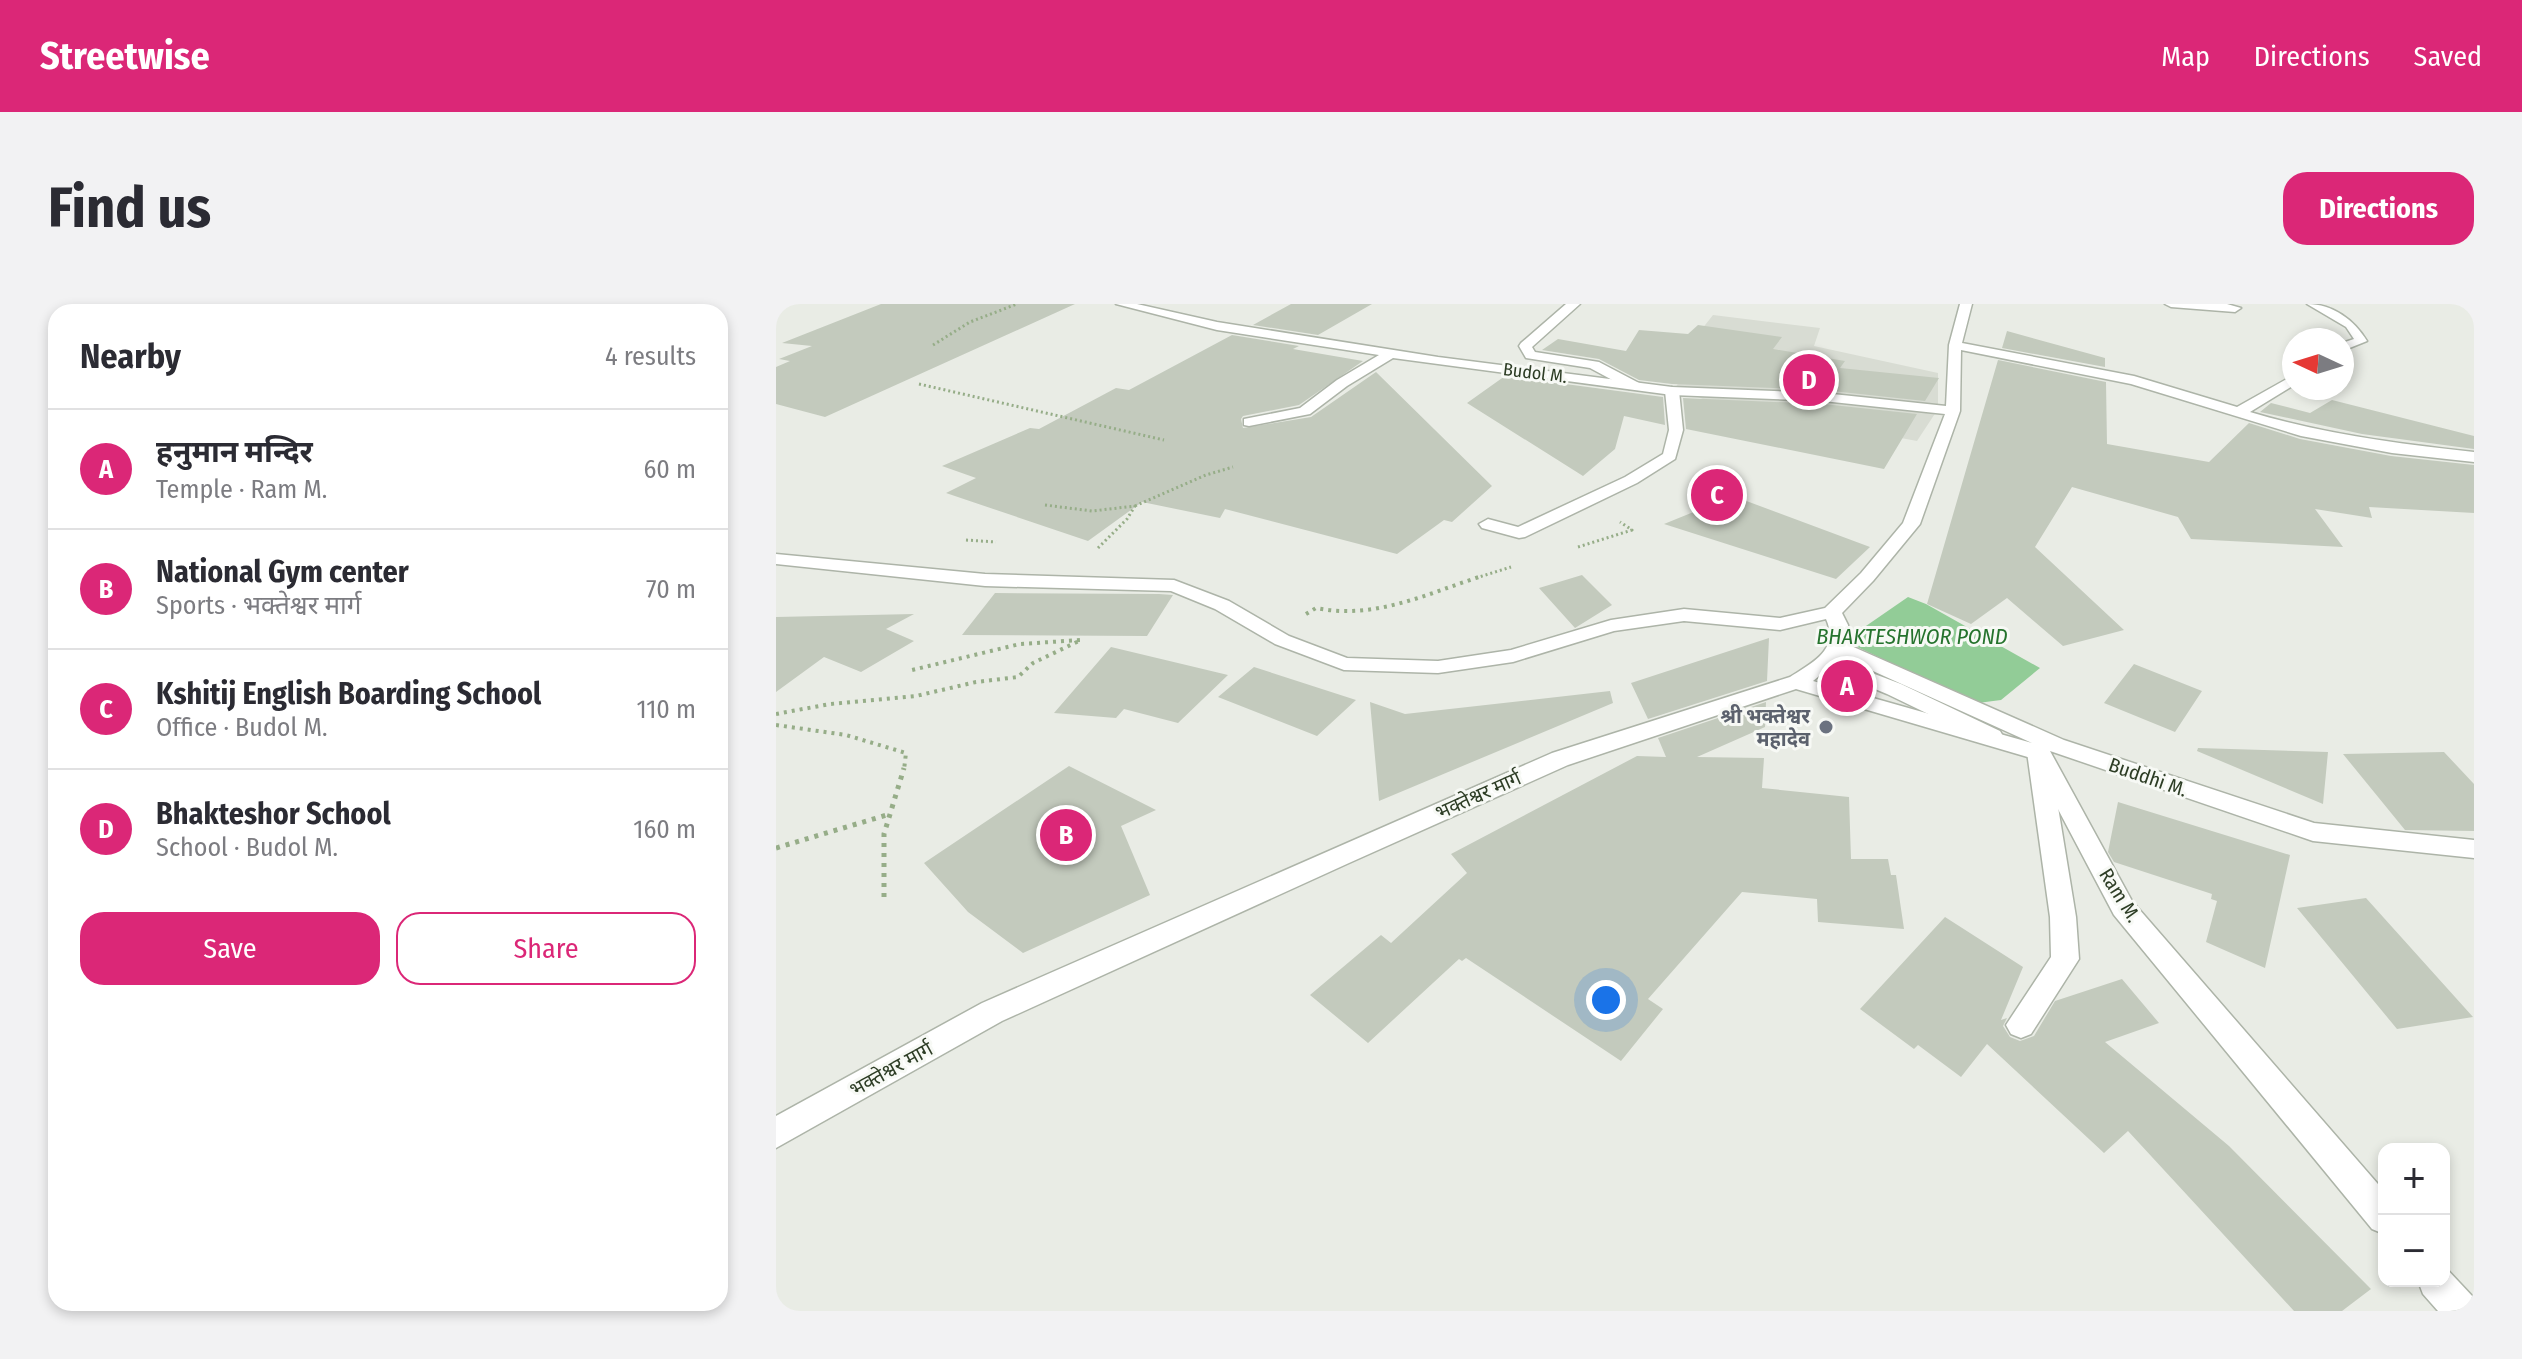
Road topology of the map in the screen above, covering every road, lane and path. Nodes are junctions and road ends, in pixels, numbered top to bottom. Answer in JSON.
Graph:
{"nodes":[{"id":1,"x":1017,"y":304,"type":"edge"},
{"id":2,"x":1122,"y":304,"type":"edge"},
{"id":3,"x":1574,"y":304,"type":"edge"},
{"id":4,"x":1966,"y":304,"type":"edge"},
{"id":5,"x":2171,"y":304,"type":"edge"},
{"id":6,"x":2313,"y":304,"type":"edge"},
{"id":7,"x":2235,"y":308,"type":"dead end"},
{"id":8,"x":2353,"y":328,"type":"edge"},
{"id":9,"x":2354,"y":330,"type":"edge"},
{"id":10,"x":2354,"y":343,"type":"edge"},
{"id":11,"x":933,"y":345,"type":"dead end"},
{"id":12,"x":1955,"y":345,"type":"junction"},
{"id":13,"x":1392,"y":353,"type":"junction"},
{"id":14,"x":919,"y":384,"type":"dead end"},
{"id":15,"x":1634,"y":386,"type":"junction"},
{"id":16,"x":2282,"y":386,"type":"edge"},
{"id":17,"x":1672,"y":391,"type":"junction"},
{"id":18,"x":1953,"y":411,"type":"junction"},
{"id":19,"x":2236,"y":414,"type":"junction"},
{"id":20,"x":1249,"y":422,"type":"dead end"},
{"id":21,"x":1164,"y":440,"type":"dead end"},
{"id":22,"x":2474,"y":457,"type":"edge"},
{"id":23,"x":1233,"y":467,"type":"dead end"},
{"id":24,"x":1590,"y":501,"type":"junction"},
{"id":25,"x":1045,"y":505,"type":"dead end"},
{"id":26,"x":1135,"y":506,"type":"junction"},
{"id":27,"x":1488,"y":524,"type":"dead end"},
{"id":28,"x":958,"y":540,"type":"dead end"},
{"id":29,"x":997,"y":543,"type":"dead end"},
{"id":30,"x":1575,"y":548,"type":"dead end"},
{"id":31,"x":1091,"y":555,"type":"dead end"},
{"id":32,"x":776,"y":559,"type":"edge"},
{"id":33,"x":1518,"y":565,"type":"dead end"},
{"id":34,"x":1832,"y":612,"type":"junction"},
{"id":35,"x":1271,"y":634,"type":"junction"},
{"id":36,"x":1833,"y":655,"type":"junction"},
{"id":37,"x":908,"y":671,"type":"dead end"},
{"id":38,"x":1797,"y":682,"type":"junction"},
{"id":39,"x":776,"y":714,"type":"edge"},
{"id":40,"x":776,"y":725,"type":"edge"},
{"id":41,"x":2040,"y":753,"type":"junction"},
{"id":42,"x":890,"y":814,"type":"junction"},
{"id":43,"x":776,"y":848,"type":"edge"},
{"id":44,"x":2474,"y":849,"type":"edge"},
{"id":45,"x":884,"y":897,"type":"dead end"},
{"id":46,"x":2021,"y":1025,"type":"dead end"},
{"id":47,"x":776,"y":1133,"type":"edge"},
{"id":48,"x":2382,"y":1215,"type":"edge"},
{"id":49,"x":2441,"y":1287,"type":"edge"},
{"id":50,"x":2461,"y":1311,"type":"edge"}],
"edges":[{"from":1,"to":11,"type":"path"},
{"from":2,"to":13,"type":"street","name":"Budol M."},
{"from":3,"to":15,"type":"street"},
{"from":4,"to":12,"type":"street"},
{"from":5,"to":7,"type":"street"},
{"from":6,"to":8,"type":"street"},
{"from":9,"to":10,"type":"street"},
{"from":12,"to":18,"type":"street"},
{"from":12,"to":19,"type":"street"},
{"from":13,"to":15,"type":"street","name":"Budol M."},
{"from":13,"to":20,"type":"street"},
{"from":14,"to":21,"type":"path"},
{"from":15,"to":17,"type":"street","name":"Budol M."},
{"from":16,"to":19,"type":"street"},
{"from":17,"to":18,"type":"street","name":"Budol M."},
{"from":17,"to":24,"type":"street"},
{"from":18,"to":34,"type":"street"},
{"from":19,"to":22,"type":"street"},
{"from":23,"to":26,"type":"path"},
{"from":24,"to":27,"type":"street"},
{"from":24,"to":30,"type":"path"},
{"from":25,"to":26,"type":"path"},
{"from":26,"to":31,"type":"path"},
{"from":28,"to":29,"type":"path"},
{"from":32,"to":35,"type":"street"},
{"from":33,"to":35,"type":"path"},
{"from":34,"to":35,"type":"street"},
{"from":34,"to":36,"type":"street"},
{"from":36,"to":38,"type":"street","name":"भक्तेश्वर मार्ग"},
{"from":36,"to":41,"type":"street"},
{"from":36,"to":44,"type":"street","name":"Buddhi M."},
{"from":37,"to":39,"type":"path"},
{"from":38,"to":41,"type":"street"},
{"from":38,"to":47,"type":"street","name":"भक्तेश्वर मार्ग"},
{"from":40,"to":42,"type":"path"},
{"from":41,"to":46,"type":"street"},
{"from":41,"to":48,"type":"street","name":"Ram M."},
{"from":42,"to":43,"type":"path"},
{"from":42,"to":45,"type":"path"},
{"from":49,"to":50,"type":"street"}]}
